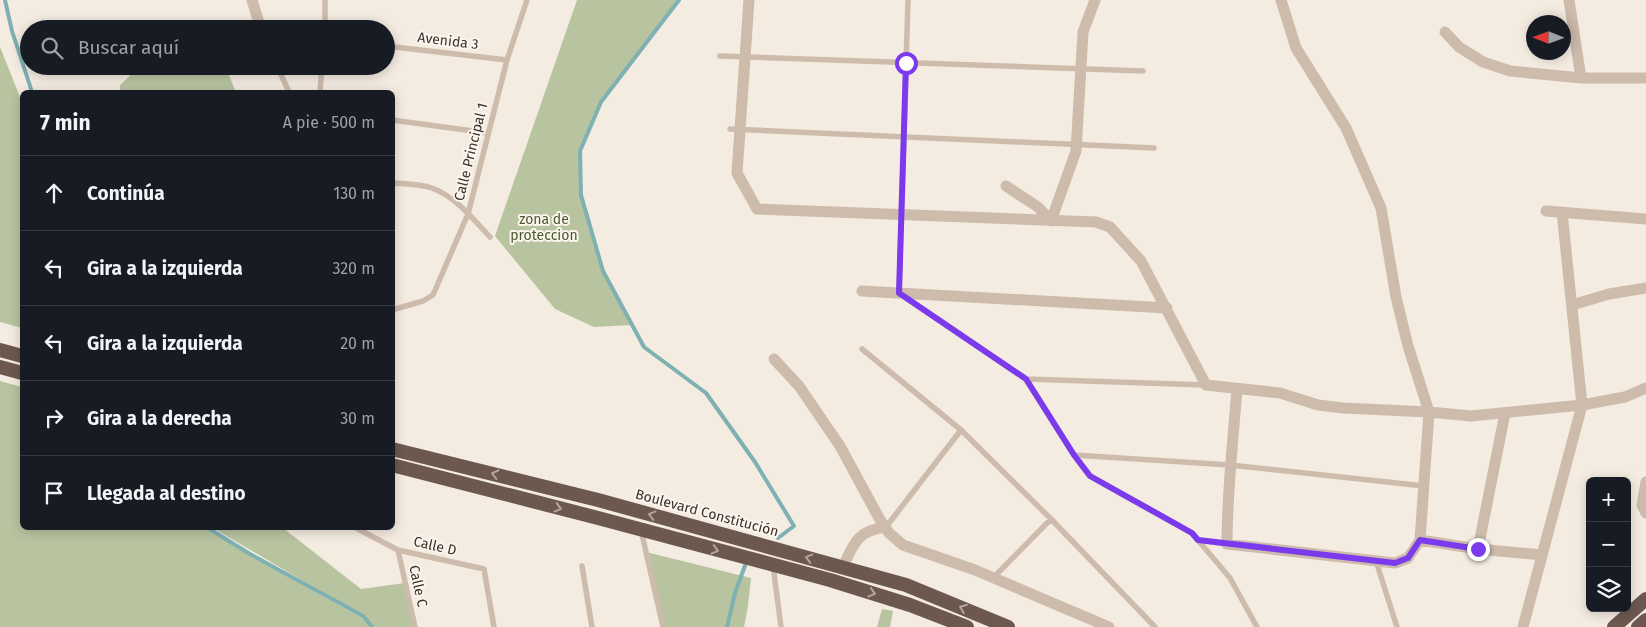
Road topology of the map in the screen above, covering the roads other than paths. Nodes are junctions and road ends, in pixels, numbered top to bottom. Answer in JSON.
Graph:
{"nodes":[{"id":1,"x":252,"y":0,"type":"edge"},
{"id":2,"x":326,"y":0,"type":"edge"},
{"id":3,"x":527,"y":0,"type":"edge"},
{"id":4,"x":749,"y":0,"type":"edge"},
{"id":5,"x":908,"y":0,"type":"edge"},
{"id":6,"x":1094,"y":0,"type":"edge"},
{"id":7,"x":1281,"y":0,"type":"edge"},
{"id":8,"x":1569,"y":0,"type":"edge"},
{"id":9,"x":258,"y":20,"type":"edge"},
{"id":10,"x":325,"y":20,"type":"edge"},
{"id":11,"x":1445,"y":32,"type":"dead end"},
{"id":12,"x":395,"y":47,"type":"edge"},
{"id":13,"x":720,"y":56,"type":"dead end"},
{"id":14,"x":745,"y":57,"type":"junction"},
{"id":15,"x":507,"y":60,"type":"junction"},
{"id":16,"x":906,"y":63,"type":"junction"},
{"id":17,"x":1082,"y":68,"type":"junction"},
{"id":18,"x":1143,"y":70,"type":"dead end"},
{"id":19,"x":281,"y":75,"type":"edge"},
{"id":20,"x":321,"y":75,"type":"edge"},
{"id":21,"x":1581,"y":78,"type":"junction"},
{"id":22,"x":1646,"y":78,"type":"edge"},
{"id":23,"x":288,"y":90,"type":"edge"},
{"id":24,"x":320,"y":90,"type":"edge"},
{"id":25,"x":395,"y":120,"type":"edge"},
{"id":26,"x":735,"y":130,"type":"junction"},
{"id":27,"x":488,"y":133,"type":"junction"},
{"id":28,"x":904,"y":137,"type":"junction"},
{"id":29,"x":1077,"y":144,"type":"junction"},
{"id":30,"x":1154,"y":148,"type":"dead end"},
{"id":31,"x":395,"y":183,"type":"edge"},
{"id":32,"x":1006,"y":186,"type":"dead end"},
{"id":33,"x":1546,"y":211,"type":"dead end"},
{"id":34,"x":1562,"y":212,"type":"junction"},
{"id":35,"x":468,"y":214,"type":"junction"},
{"id":36,"x":901,"y":214,"type":"junction"},
{"id":37,"x":1646,"y":219,"type":"edge"},
{"id":38,"x":1051,"y":221,"type":"junction"},
{"id":39,"x":490,"y":237,"type":"dead end"},
{"id":40,"x":1646,"y":288,"type":"edge"},
{"id":41,"x":862,"y":291,"type":"dead end"},
{"id":42,"x":899,"y":293,"type":"junction"},
{"id":43,"x":1572,"y":305,"type":"junction"},
{"id":44,"x":1166,"y":308,"type":"junction"},
{"id":45,"x":395,"y":309,"type":"edge"},
{"id":46,"x":862,"y":349,"type":"dead end"},
{"id":47,"x":0,"y":350,"type":"edge"},
{"id":48,"x":20,"y":355,"type":"edge"},
{"id":49,"x":774,"y":359,"type":"dead end"},
{"id":50,"x":0,"y":367,"type":"edge"},
{"id":51,"x":20,"y":372,"type":"edge"},
{"id":52,"x":1026,"y":379,"type":"junction"},
{"id":53,"x":1206,"y":386,"type":"junction"},
{"id":54,"x":1646,"y":388,"type":"edge"},
{"id":55,"x":1237,"y":389,"type":"junction"},
{"id":56,"x":1582,"y":405,"type":"junction"},
{"id":57,"x":1429,"y":412,"type":"junction"},
{"id":58,"x":1506,"y":413,"type":"junction"},
{"id":59,"x":961,"y":430,"type":"junction"},
{"id":60,"x":395,"y":450,"type":"edge"},
{"id":61,"x":1074,"y":455,"type":"junction"},
{"id":62,"x":1230,"y":465,"type":"junction"},
{"id":63,"x":395,"y":466,"type":"edge"},
{"id":64,"x":1646,"y":482,"type":"edge"},
{"id":65,"x":1424,"y":486,"type":"junction"},
{"id":66,"x":1646,"y":513,"type":"edge"},
{"id":67,"x":1051,"y":519,"type":"junction"},
{"id":68,"x":886,"y":527,"type":"junction"},
{"id":69,"x":360,"y":530,"type":"edge"},
{"id":70,"x":641,"y":530,"type":"junction"},
{"id":71,"x":1198,"y":540,"type":"junction"},
{"id":72,"x":1420,"y":540,"type":"junction"},
{"id":73,"x":1227,"y":544,"type":"junction"},
{"id":74,"x":1478,"y":549,"type":"junction"},
{"id":75,"x":398,"y":550,"type":"junction"},
{"id":76,"x":1542,"y":555,"type":"junction"},
{"id":77,"x":1376,"y":561,"type":"junction"},
{"id":78,"x":773,"y":565,"type":"junction"},
{"id":79,"x":582,"y":566,"type":"dead end"},
{"id":80,"x":843,"y":567,"type":"junction"},
{"id":81,"x":993,"y":578,"type":"junction"},
{"id":82,"x":1646,"y":599,"type":"edge"},
{"id":83,"x":1646,"y":620,"type":"edge"},
{"id":84,"x":415,"y":627,"type":"edge"},
{"id":85,"x":494,"y":627,"type":"edge"},
{"id":86,"x":592,"y":627,"type":"edge"},
{"id":87,"x":662,"y":627,"type":"edge"},
{"id":88,"x":781,"y":627,"type":"edge"},
{"id":89,"x":967,"y":627,"type":"edge"},
{"id":90,"x":1008,"y":627,"type":"edge"},
{"id":91,"x":1109,"y":627,"type":"edge"},
{"id":92,"x":1155,"y":627,"type":"edge"},
{"id":93,"x":1257,"y":627,"type":"edge"},
{"id":94,"x":1397,"y":627,"type":"edge"},
{"id":95,"x":1523,"y":627,"type":"edge"},
{"id":96,"x":1614,"y":627,"type":"edge"},
{"id":97,"x":1638,"y":627,"type":"edge"}],
"edges":[{"from":1,"to":9,"type":"street"},
{"from":2,"to":10,"type":"lane"},
{"from":3,"to":15,"type":"lane","name":"Calle Principal 1"},
{"from":4,"to":14,"type":"street"},
{"from":5,"to":16,"type":"lane"},
{"from":6,"to":17,"type":"street"},
{"from":7,"to":57,"type":"street"},
{"from":8,"to":21,"type":"street"},
{"from":11,"to":21,"type":"street"},
{"from":12,"to":15,"type":"lane","name":"Avenida 3"},
{"from":13,"to":14,"type":"lane"},
{"from":14,"to":16,"type":"lane"},
{"from":14,"to":26,"type":"street"},
{"from":15,"to":27,"type":"lane","name":"Calle Principal 1"},
{"from":16,"to":17,"type":"lane"},
{"from":16,"to":28,"type":"lane"},
{"from":17,"to":18,"type":"lane"},
{"from":17,"to":29,"type":"street"},
{"from":19,"to":23,"type":"lane"},
{"from":20,"to":24,"type":"lane"},
{"from":21,"to":22,"type":"street"},
{"from":25,"to":27,"type":"lane"},
{"from":26,"to":28,"type":"lane"},
{"from":26,"to":36,"type":"street"},
{"from":27,"to":35,"type":"lane","name":"Calle Principal 1"},
{"from":28,"to":29,"type":"lane"},
{"from":28,"to":36,"type":"lane"},
{"from":29,"to":30,"type":"lane"},
{"from":29,"to":38,"type":"street"},
{"from":31,"to":35,"type":"lane"},
{"from":32,"to":38,"type":"street"},
{"from":33,"to":34,"type":"street"},
{"from":34,"to":37,"type":"street"},
{"from":34,"to":43,"type":"street"},
{"from":35,"to":39,"type":"lane"},
{"from":35,"to":45,"type":"lane","name":"Calle Principal 1"},
{"from":36,"to":38,"type":"street"},
{"from":36,"to":42,"type":"lane"},
{"from":38,"to":44,"type":"street"},
{"from":40,"to":43,"type":"street"},
{"from":41,"to":42,"type":"street"},
{"from":42,"to":44,"type":"street"},
{"from":42,"to":52,"type":"lane"},
{"from":43,"to":56,"type":"street"},
{"from":44,"to":53,"type":"street"},
{"from":46,"to":59,"type":"lane"},
{"from":47,"to":48,"type":"highway"},
{"from":49,"to":68,"type":"street"},
{"from":50,"to":51,"type":"highway"},
{"from":52,"to":53,"type":"lane"},
{"from":52,"to":61,"type":"lane"},
{"from":53,"to":55,"type":"street"},
{"from":54,"to":56,"type":"street"},
{"from":55,"to":57,"type":"street"},
{"from":55,"to":62,"type":"street"},
{"from":56,"to":58,"type":"street"},
{"from":56,"to":76,"type":"street"},
{"from":57,"to":58,"type":"street"},
{"from":57,"to":65,"type":"street"},
{"from":58,"to":74,"type":"street"},
{"from":59,"to":67,"type":"lane"},
{"from":59,"to":68,"type":"lane"},
{"from":80,"to":60,"type":"highway","name":"Boulevard Constitución","one_way":true},
{"from":61,"to":62,"type":"lane"},
{"from":61,"to":71,"type":"lane"},
{"from":62,"to":65,"type":"lane"},
{"from":62,"to":73,"type":"street"},
{"from":63,"to":70,"type":"highway","one_way":true},
{"from":64,"to":66,"type":"street"},
{"from":65,"to":72,"type":"street"},
{"from":67,"to":81,"type":"lane"},
{"from":67,"to":92,"type":"lane"},
{"from":68,"to":80,"type":"street"},
{"from":68,"to":81,"type":"street"},
{"from":69,"to":75,"type":"lane","name":"Calle D"},
{"from":70,"to":78,"type":"highway","one_way":true},
{"from":70,"to":87,"type":"lane"},
{"from":71,"to":73,"type":"lane"},
{"from":71,"to":93,"type":"lane"},
{"from":72,"to":74,"type":"street"},
{"from":72,"to":77,"type":"street"},
{"from":73,"to":77,"type":"street"},
{"from":74,"to":76,"type":"street"},
{"from":75,"to":84,"type":"lane","name":"Calle C"},
{"from":75,"to":85,"type":"lane","name":"Calle D"},
{"from":76,"to":95,"type":"street"},
{"from":77,"to":94,"type":"lane"},
{"from":78,"to":88,"type":"lane"},
{"from":78,"to":89,"type":"highway","one_way":true},
{"from":79,"to":86,"type":"lane"},
{"from":90,"to":80,"type":"highway","name":"Boulevard Constitución","one_way":true},
{"from":81,"to":91,"type":"street"},
{"from":82,"to":96,"type":"highway"},
{"from":83,"to":97,"type":"highway"}]}
